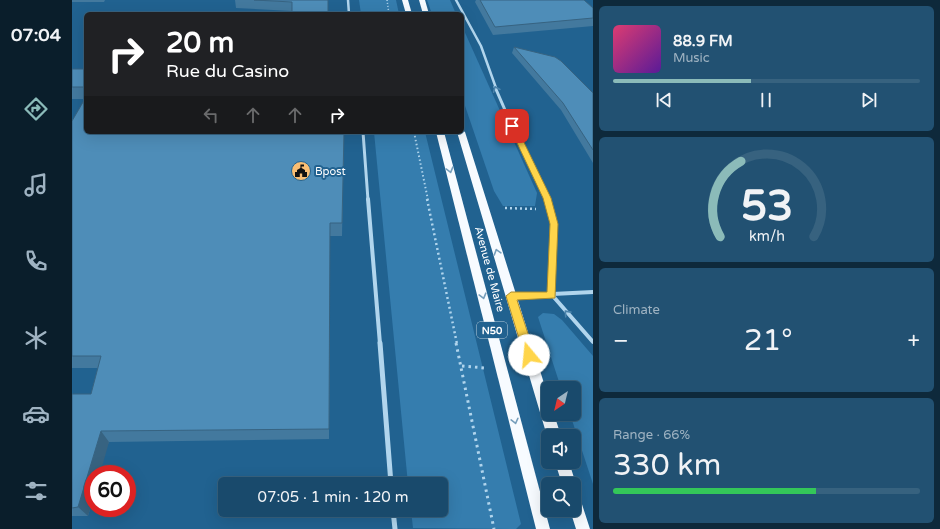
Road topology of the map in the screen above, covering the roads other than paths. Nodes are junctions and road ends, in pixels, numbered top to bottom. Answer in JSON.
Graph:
{"nodes":[{"id":1,"x":348,"y":0,"type":"edge"},
{"id":2,"x":405,"y":0,"type":"edge"},
{"id":3,"x":422,"y":0,"type":"edge"},
{"id":4,"x":456,"y":0,"type":"edge"},
{"id":5,"x":348,"y":12,"type":"edge"},
{"id":6,"x":408,"y":12,"type":"edge"},
{"id":7,"x":425,"y":12,"type":"edge"},
{"id":8,"x":462,"y":12,"type":"edge"},
{"id":9,"x":464,"y":15,"type":"edge"},
{"id":10,"x":363,"y":134,"type":"edge"},
{"id":11,"x":441,"y":134,"type":"edge"},
{"id":12,"x":462,"y":134,"type":"edge"},
{"id":13,"x":593,"y":292,"type":"edge"},
{"id":14,"x":511,"y":296,"type":"junction"},
{"id":15,"x":552,"y":296,"type":"junction"},
{"id":16,"x":593,"y":342,"type":"edge"},
{"id":17,"x":552,"y":429,"type":"edge"},
{"id":18,"x":390,"y":477,"type":"edge"},
{"id":19,"x":394,"y":517,"type":"edge"},
{"id":20,"x":579,"y":517,"type":"edge"},
{"id":21,"x":395,"y":529,"type":"edge"},
{"id":22,"x":543,"y":529,"type":"edge"},
{"id":23,"x":583,"y":529,"type":"edge"}],
"edges":[{"from":1,"to":5,"type":"street"},
{"from":2,"to":6,"type":"main road"},
{"from":3,"to":7,"type":"main road"},
{"from":8,"to":4,"type":"street","one_way":true},
{"from":15,"to":9,"type":"street","one_way":true},
{"from":10,"to":18,"type":"street"},
{"from":11,"to":22,"type":"main road","name":"Avenue de Maire","number":"N50","one_way":true},
{"from":14,"to":12,"type":"main road","name":"Avenue de Maire","number":"N50","one_way":true},
{"from":13,"to":15,"type":"street"},
{"from":14,"to":15,"type":"street"},
{"from":14,"to":17,"type":"main road","name":"Avenue de Maire","number":"N50"},
{"from":16,"to":15,"type":"street","one_way":true},
{"from":19,"to":21,"type":"street"},
{"from":20,"to":23,"type":"main road"}]}
